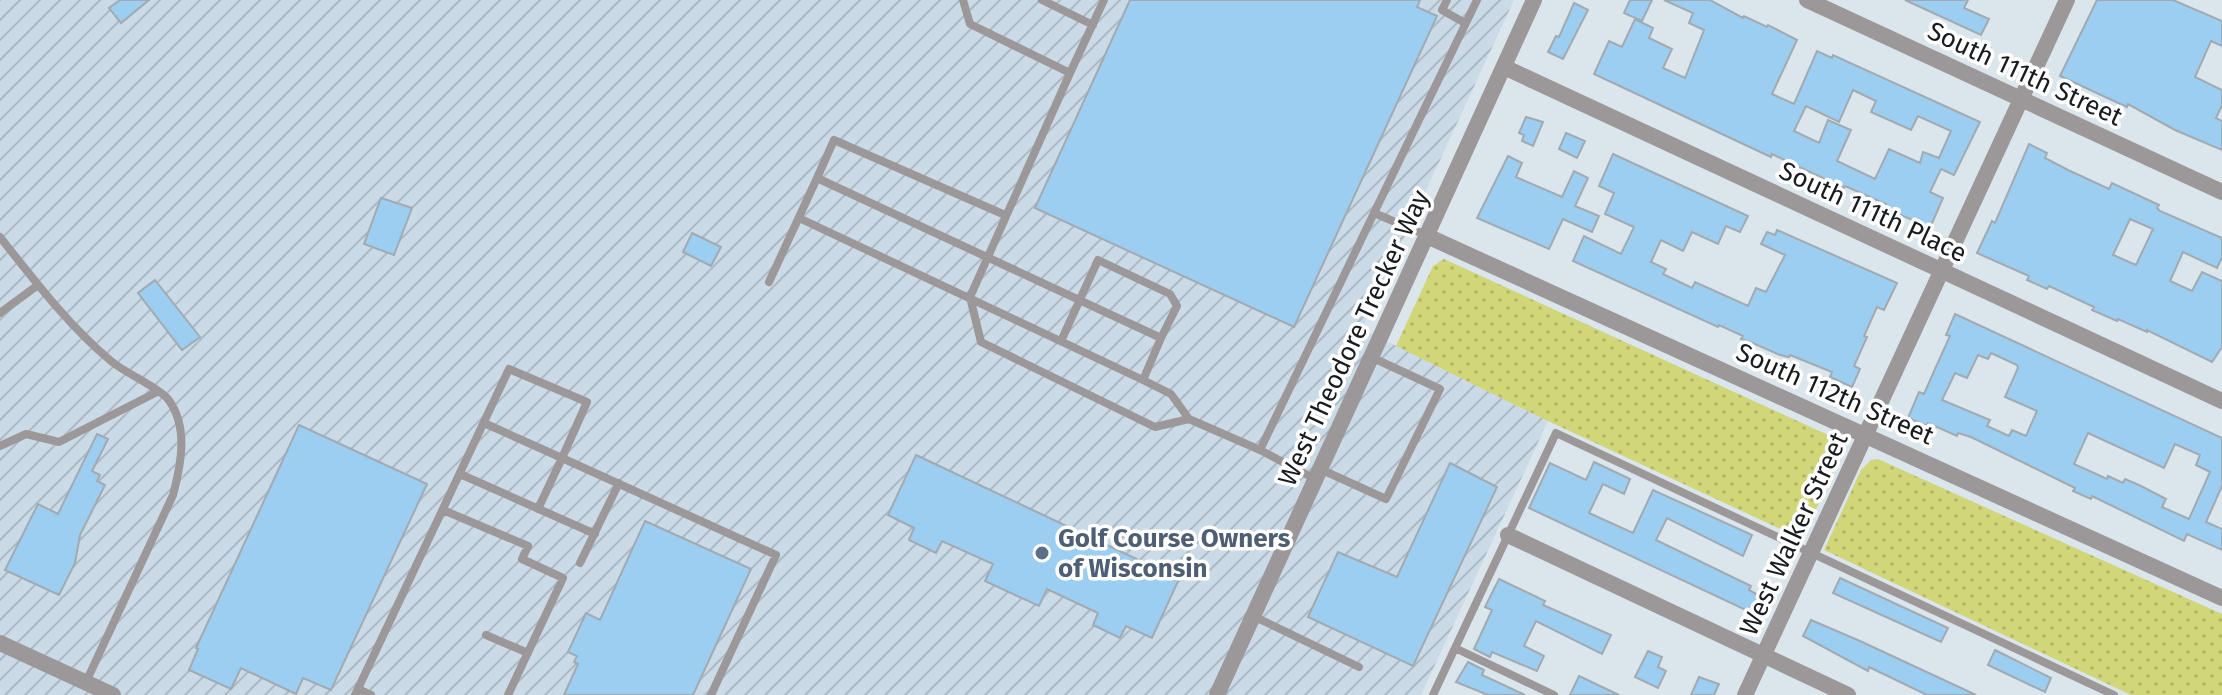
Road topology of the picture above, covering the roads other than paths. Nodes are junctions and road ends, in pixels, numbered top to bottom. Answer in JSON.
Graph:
{"nodes":[{"id":1,"x":963,"y":0,"type":"edge"},
{"id":2,"x":1042,"y":0,"type":"edge"},
{"id":3,"x":1104,"y":0,"type":"edge"},
{"id":4,"x":1447,"y":0,"type":"edge"},
{"id":5,"x":1477,"y":0,"type":"edge"},
{"id":6,"x":1534,"y":0,"type":"edge"},
{"id":7,"x":1807,"y":0,"type":"edge"},
{"id":8,"x":2067,"y":0,"type":"edge"},
{"id":9,"x":1465,"y":23,"type":"junction"},
{"id":10,"x":1093,"y":25,"type":"junction"},
{"id":11,"x":1504,"y":67,"type":"junction"},
{"id":12,"x":1070,"y":73,"type":"junction"},
{"id":13,"x":2022,"y":99,"type":"junction"},
{"id":14,"x":817,"y":178,"type":"junction"},
{"id":15,"x":2222,"y":192,"type":"edge"},
{"id":16,"x":1374,"y":213,"type":"junction"},
{"id":17,"x":1005,"y":215,"type":"junction"},
{"id":18,"x":799,"y":218,"type":"junction"},
{"id":19,"x":1427,"y":236,"type":"junction"},
{"id":20,"x":0,"y":237,"type":"edge"},
{"id":21,"x":987,"y":257,"type":"junction"},
{"id":22,"x":1942,"y":271,"type":"junction"},
{"id":23,"x":769,"y":282,"type":"dead end"},
{"id":24,"x":38,"y":285,"type":"junction"},
{"id":25,"x":970,"y":297,"type":"junction"},
{"id":26,"x":1079,"y":300,"type":"junction"},
{"id":27,"x":0,"y":313,"type":"edge"},
{"id":28,"x":1161,"y":338,"type":"junction"},
{"id":29,"x":1061,"y":341,"type":"junction"},
{"id":30,"x":1371,"y":357,"type":"junction"},
{"id":31,"x":1143,"y":380,"type":"junction"},
{"id":32,"x":157,"y":392,"type":"junction"},
{"id":33,"x":2222,"y":401,"type":"edge"},
{"id":34,"x":1189,"y":419,"type":"junction"},
{"id":35,"x":484,"y":423,"type":"junction"},
{"id":36,"x":1867,"y":435,"type":"junction"},
{"id":37,"x":0,"y":446,"type":"edge"},
{"id":38,"x":1260,"y":450,"type":"junction"},
{"id":39,"x":562,"y":458,"type":"junction"},
{"id":40,"x":460,"y":474,"type":"junction"},
{"id":41,"x":1318,"y":474,"type":"junction"},
{"id":42,"x":619,"y":483,"type":"junction"},
{"id":43,"x":538,"y":509,"type":"junction"},
{"id":44,"x":443,"y":510,"type":"junction"},
{"id":45,"x":595,"y":534,"type":"junction"},
{"id":46,"x":1508,"y":535,"type":"junction"},
{"id":47,"x":1812,"y":553,"type":"junction"},
{"id":48,"x":580,"y":563,"type":"dead end"},
{"id":49,"x":2222,"y":598,"type":"edge"},
{"id":50,"x":1253,"y":616,"type":"junction"},
{"id":51,"x":486,"y":635,"type":"dead end"},
{"id":52,"x":0,"y":643,"type":"edge"},
{"id":53,"x":1455,"y":648,"type":"junction"},
{"id":54,"x":528,"y":653,"type":"junction"},
{"id":55,"x":1764,"y":655,"type":"junction"},
{"id":56,"x":1359,"y":667,"type":"dead end"},
{"id":57,"x":91,"y":688,"type":"edge"},
{"id":58,"x":357,"y":692,"type":"edge"},
{"id":59,"x":113,"y":695,"type":"edge"},
{"id":60,"x":371,"y":695,"type":"edge"},
{"id":61,"x":508,"y":695,"type":"edge"},
{"id":62,"x":711,"y":695,"type":"edge"},
{"id":63,"x":1217,"y":695,"type":"edge"},
{"id":64,"x":1433,"y":695,"type":"edge"},
{"id":65,"x":1554,"y":695,"type":"edge"},
{"id":66,"x":1745,"y":695,"type":"edge"},
{"id":67,"x":1848,"y":695,"type":"edge"},
{"id":68,"x":2114,"y":695,"type":"edge"}],
"edges":[{"from":1,"to":12,"type":"lane"},
{"from":2,"to":10,"type":"lane"},
{"from":3,"to":10,"type":"lane"},
{"from":4,"to":9,"type":"lane"},
{"from":5,"to":9,"type":"lane"},
{"from":6,"to":11,"type":"street","name":"West Theodore Trecker Way"},
{"from":7,"to":13,"type":"street","name":"South 111th Street"},
{"from":8,"to":13,"type":"street","name":"West Walker Street"},
{"from":9,"to":16,"type":"lane"},
{"from":10,"to":12,"type":"lane"},
{"from":11,"to":19,"type":"street","name":"West Theodore Trecker Way"},
{"from":11,"to":22,"type":"street","name":"South 111th Place"},
{"from":12,"to":17,"type":"lane"},
{"from":13,"to":15,"type":"street","name":"South 111th Street"},
{"from":13,"to":22,"type":"street","name":"West Walker Street"},
{"from":14,"to":17,"type":"lane"},
{"from":14,"to":18,"type":"lane"},
{"from":14,"to":21,"type":"lane"},
{"from":16,"to":19,"type":"lane"},
{"from":16,"to":38,"type":"lane"},
{"from":17,"to":21,"type":"lane"},
{"from":18,"to":23,"type":"lane"},
{"from":18,"to":25,"type":"lane"},
{"from":19,"to":30,"type":"street","name":"West Theodore Trecker Way"},
{"from":19,"to":36,"type":"street","name":"South 112th Street"},
{"from":20,"to":24,"type":"lane"},
{"from":21,"to":25,"type":"lane"},
{"from":21,"to":26,"type":"lane"},
{"from":22,"to":33,"type":"street","name":"South 111th Place"},
{"from":22,"to":36,"type":"street","name":"West Walker Street"},
{"from":24,"to":27,"type":"lane"},
{"from":24,"to":32,"type":"lane"},
{"from":25,"to":29,"type":"lane"},
{"from":25,"to":34,"type":"lane"},
{"from":26,"to":28,"type":"lane"},
{"from":26,"to":28,"type":"lane"},
{"from":26,"to":29,"type":"lane"},
{"from":28,"to":31,"type":"lane"},
{"from":29,"to":31,"type":"lane"},
{"from":30,"to":41,"type":"street","name":"West Theodore Trecker Way"},
{"from":30,"to":41,"type":"lane"},
{"from":31,"to":34,"type":"lane"},
{"from":32,"to":37,"type":"lane"},
{"from":32,"to":57,"type":"lane"},
{"from":34,"to":38,"type":"lane"},
{"from":35,"to":39,"type":"lane"},
{"from":35,"to":39,"type":"lane"},
{"from":35,"to":40,"type":"lane"},
{"from":36,"to":47,"type":"street","name":"West Walker Street"},
{"from":36,"to":49,"type":"street","name":"South 112th Street"},
{"from":38,"to":41,"type":"lane"},
{"from":39,"to":42,"type":"lane"},
{"from":39,"to":43,"type":"lane"},
{"from":40,"to":43,"type":"lane"},
{"from":40,"to":44,"type":"lane"},
{"from":41,"to":50,"type":"street","name":"West Theodore Trecker Way"},
{"from":42,"to":45,"type":"lane"},
{"from":42,"to":62,"type":"lane"},
{"from":43,"to":45,"type":"lane"},
{"from":44,"to":54,"type":"lane"},
{"from":44,"to":58,"type":"lane"},
{"from":45,"to":48,"type":"lane"},
{"from":46,"to":47,"type":"lane"},
{"from":46,"to":53,"type":"lane"},
{"from":46,"to":55,"type":"street"},
{"from":47,"to":55,"type":"street","name":"West Walker Street"},
{"from":47,"to":68,"type":"lane"},
{"from":50,"to":56,"type":"lane"},
{"from":50,"to":63,"type":"street","name":"West Theodore Trecker Way"},
{"from":51,"to":54,"type":"lane"},
{"from":52,"to":57,"type":"street"},
{"from":53,"to":64,"type":"lane"},
{"from":53,"to":65,"type":"lane"},
{"from":54,"to":61,"type":"lane"},
{"from":55,"to":66,"type":"street","name":"West Walker Street"},
{"from":55,"to":67,"type":"street"},
{"from":57,"to":59,"type":"street"},
{"from":58,"to":60,"type":"lane"}]}
